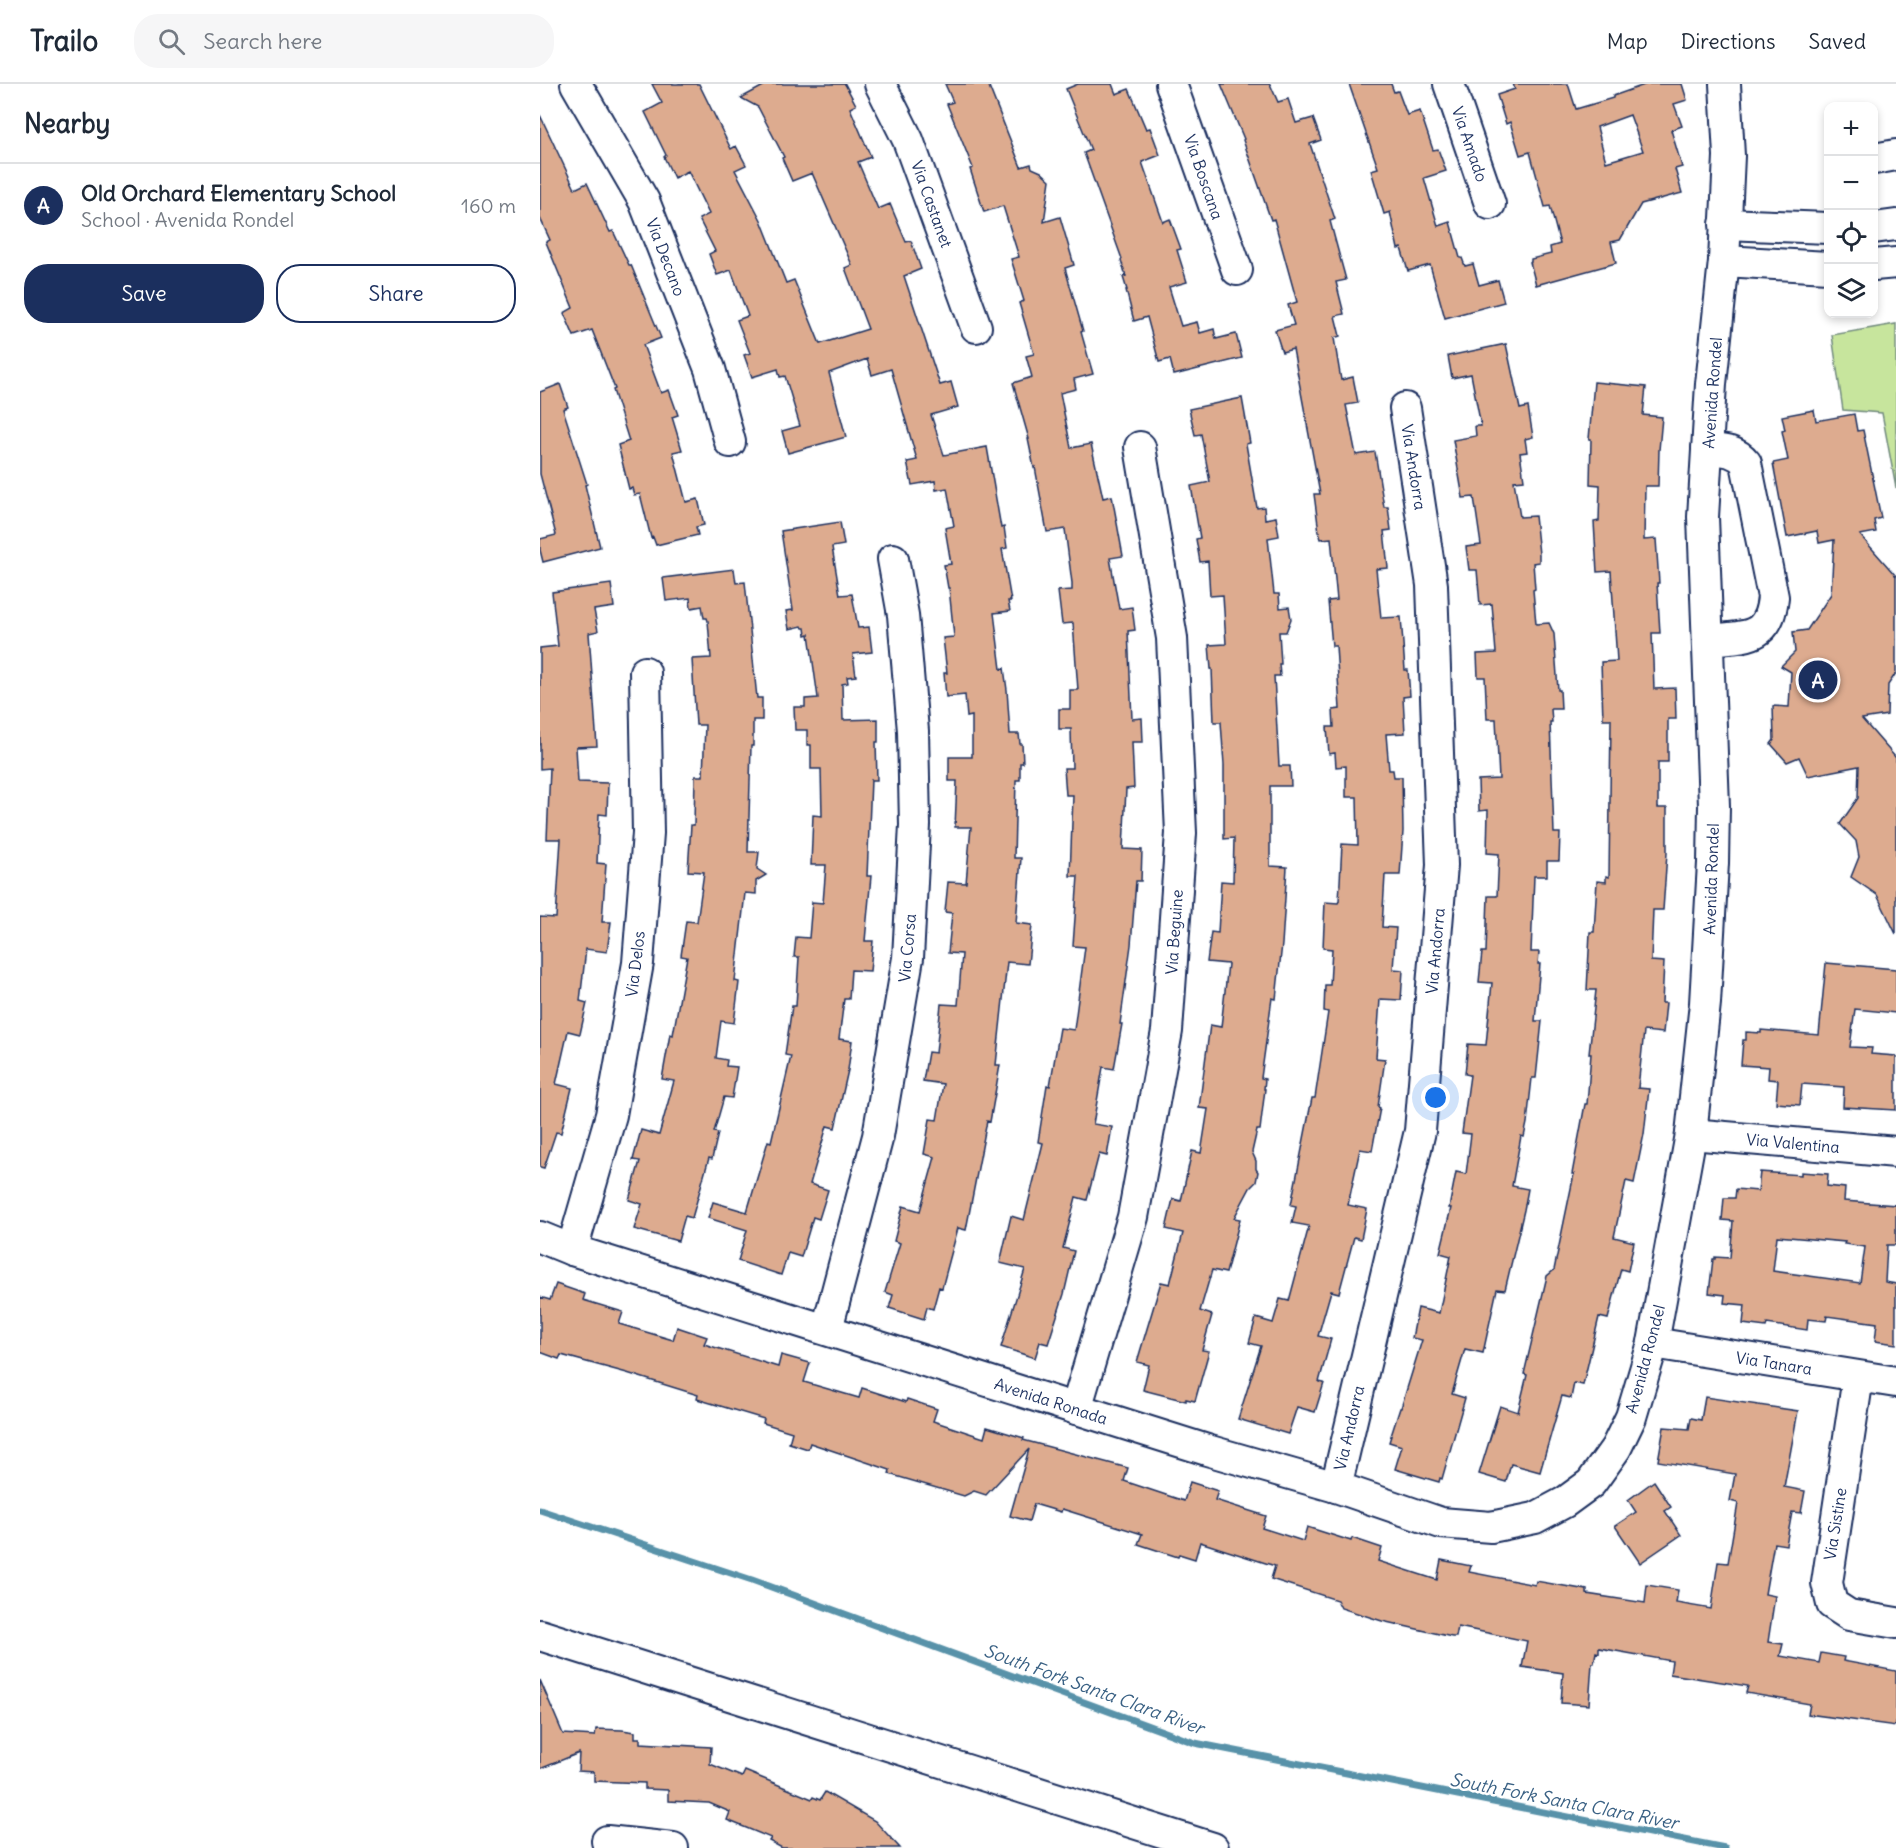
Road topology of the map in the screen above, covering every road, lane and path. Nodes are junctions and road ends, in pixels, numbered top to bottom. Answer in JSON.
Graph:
{"nodes":[{"id":1,"x":576,"y":84,"type":"edge"},
{"id":2,"x":880,"y":84,"type":"edge"},
{"id":3,"x":1171,"y":84,"type":"edge"},
{"id":4,"x":1449,"y":84,"type":"edge"},
{"id":5,"x":1725,"y":84,"type":"edge"},
{"id":6,"x":1896,"y":155,"type":"edge"},
{"id":7,"x":1878,"y":158,"type":"edge"},
{"id":8,"x":1490,"y":204,"type":"dead end"},
{"id":9,"x":1725,"y":224,"type":"junction"},
{"id":10,"x":1896,"y":225,"type":"edge"},
{"id":11,"x":1878,"y":227,"type":"edge"},
{"id":12,"x":1824,"y":228,"type":"edge"},
{"id":13,"x":1724,"y":261,"type":"junction"},
{"id":14,"x":1896,"y":263,"type":"edge"},
{"id":15,"x":1878,"y":265,"type":"edge"},
{"id":16,"x":1824,"y":267,"type":"edge"},
{"id":17,"x":1236,"y":270,"type":"dead end"},
{"id":18,"x":976,"y":327,"type":"dead end"},
{"id":19,"x":1405,"y":408,"type":"dead end"},
{"id":20,"x":730,"y":442,"type":"dead end"},
{"id":21,"x":1140,"y":447,"type":"dead end"},
{"id":22,"x":1707,"y":449,"type":"junction"},
{"id":23,"x":893,"y":559,"type":"dead end"},
{"id":24,"x":1708,"y":640,"type":"junction"},
{"id":25,"x":645,"y":672,"type":"dead end"},
{"id":26,"x":1691,"y":1134,"type":"junction"},
{"id":27,"x":1896,"y":1152,"type":"edge"},
{"id":28,"x":540,"y":1237,"type":"edge"},
{"id":29,"x":572,"y":1250,"type":"junction"},
{"id":30,"x":827,"y":1329,"type":"junction"},
{"id":31,"x":1653,"y":1343,"type":"junction"},
{"id":32,"x":1858,"y":1377,"type":"junction"},
{"id":33,"x":1896,"y":1382,"type":"edge"},
{"id":34,"x":1076,"y":1409,"type":"junction"},
{"id":35,"x":1335,"y":1487,"type":"junction"},
{"id":36,"x":1565,"y":1502,"type":"joint"},
{"id":37,"x":1896,"y":1623,"type":"edge"},
{"id":38,"x":540,"y":1635,"type":"edge"},
{"id":39,"x":607,"y":1841,"type":"dead end"},
{"id":40,"x":673,"y":1848,"type":"edge"},
{"id":41,"x":1212,"y":1848,"type":"edge"}],
"edges":[{"from":1,"to":20,"type":"street","name":"Via Decano"},
{"from":2,"to":18,"type":"street","name":"Via Castanet"},
{"from":3,"to":17,"type":"street","name":"Via Boscana"},
{"from":4,"to":8,"type":"street","name":"Via Amado"},
{"from":5,"to":9,"type":"street","name":"Avenida Rondel"},
{"from":6,"to":7,"type":"street"},
{"from":9,"to":12,"type":"street"},
{"from":9,"to":13,"type":"street","name":"Avenida Rondel"},
{"from":10,"to":11,"type":"street"},
{"from":13,"to":16,"type":"street"},
{"from":13,"to":22,"type":"street","name":"Avenida Rondel"},
{"from":14,"to":15,"type":"street"},
{"from":19,"to":35,"type":"street","name":"Via Andorra"},
{"from":21,"to":34,"type":"street","name":"Via Beguine"},
{"from":22,"to":24,"type":"street","name":"Avenida Rondel"},
{"from":22,"to":24,"type":"street"},
{"from":23,"to":30,"type":"street","name":"Via Corsa"},
{"from":24,"to":26,"type":"street","name":"Avenida Rondel"},
{"from":25,"to":29,"type":"street","name":"Via Delos"},
{"from":26,"to":27,"type":"street","name":"Via Valentina"},
{"from":26,"to":31,"type":"street","name":"Avenida Rondel"},
{"from":28,"to":29,"type":"street","name":"Avenida Ronada"},
{"from":29,"to":30,"type":"street","name":"Avenida Ronada"},
{"from":30,"to":34,"type":"street","name":"Avenida Ronada"},
{"from":31,"to":32,"type":"street","name":"Via Tanara"},
{"from":31,"to":36,"type":"street","name":"Avenida Rondel"},
{"from":32,"to":33,"type":"street","name":"Via Tanara"},
{"from":32,"to":37,"type":"street","name":"Via Sistine"},
{"from":34,"to":35,"type":"street","name":"Avenida Ronada"},
{"from":35,"to":36,"type":"street","name":"Avenida Ronada"},
{"from":38,"to":41,"type":"street"},
{"from":39,"to":40,"type":"street"}]}
